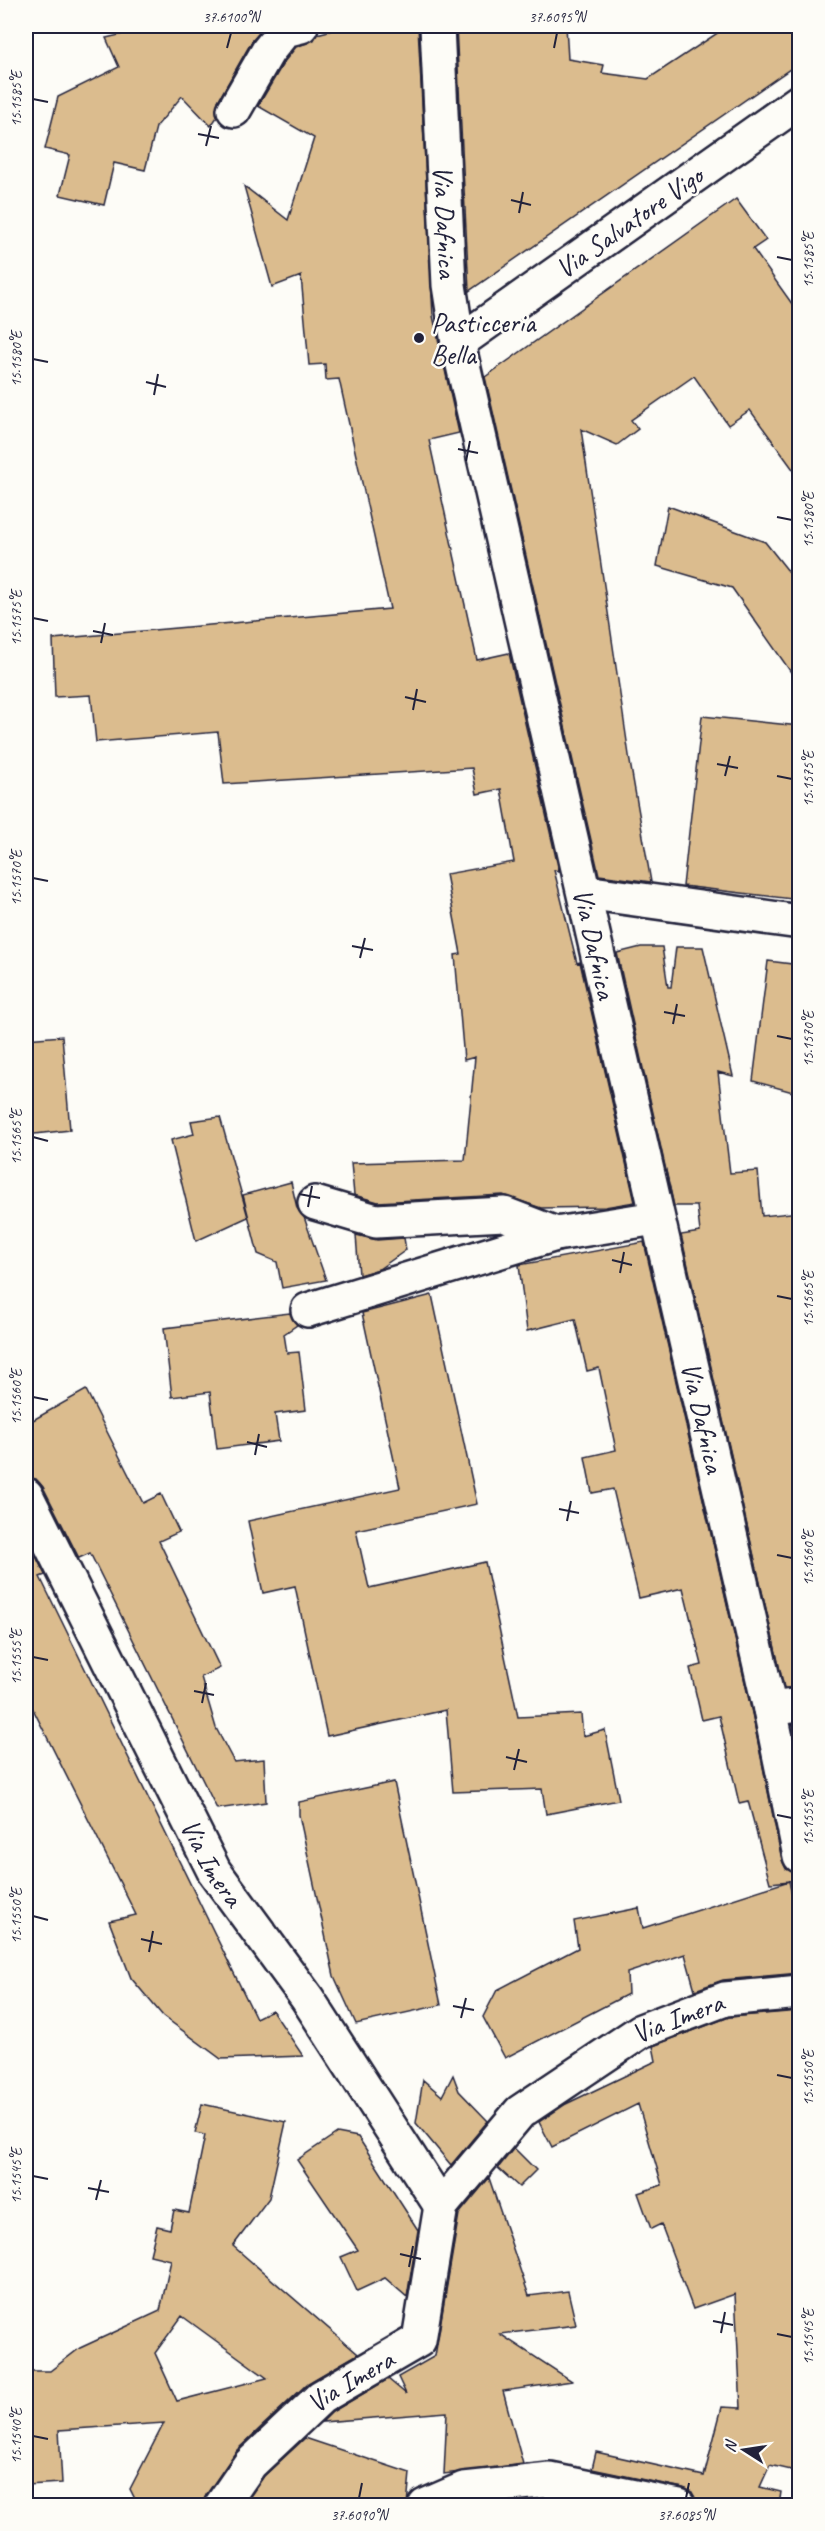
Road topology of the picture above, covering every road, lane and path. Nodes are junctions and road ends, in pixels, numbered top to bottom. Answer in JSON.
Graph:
{"nodes":[{"id":1,"x":301,"y":26,"type":"edge"},
{"id":2,"x":437,"y":26,"type":"edge"},
{"id":3,"x":800,"y":101,"type":"edge"},
{"id":4,"x":234,"y":110,"type":"dead end"},
{"id":5,"x":458,"y":343,"type":"junction"},
{"id":6,"x":585,"y":892,"type":"junction"},
{"id":7,"x":800,"y":922,"type":"edge"},
{"id":8,"x":315,"y":1203,"type":"dead end"},
{"id":9,"x":656,"y":1218,"type":"junction"},
{"id":10,"x":556,"y":1234,"type":"junction"},
{"id":11,"x":308,"y":1310,"type":"dead end"},
{"id":12,"x":26,"y":1495,"type":"edge"},
{"id":13,"x":785,"y":1707,"type":"edge"},
{"id":14,"x":800,"y":1856,"type":"edge"},
{"id":15,"x":800,"y":1992,"type":"edge"},
{"id":16,"x":441,"y":2206,"type":"junction"},
{"id":17,"x":221,"y":2505,"type":"edge"},
{"id":18,"x":425,"y":2505,"type":"edge"},
{"id":19,"x":678,"y":2505,"type":"edge"}],
"edges":[{"from":1,"to":4,"type":"street"},
{"from":2,"to":5,"type":"street","name":"Via Dafnica"},
{"from":3,"to":5,"type":"street","name":"Via Salvatore Vigo"},
{"from":5,"to":6,"type":"street","name":"Via Dafnica"},
{"from":6,"to":7,"type":"street"},
{"from":6,"to":9,"type":"street","name":"Via Dafnica"},
{"from":8,"to":10,"type":"street"},
{"from":9,"to":10,"type":"street"},
{"from":9,"to":13,"type":"street","name":"Via Dafnica"},
{"from":10,"to":11,"type":"street"},
{"from":12,"to":16,"type":"street","name":"Via Imera"},
{"from":13,"to":14,"type":"street","name":"Via Dafnica"},
{"from":15,"to":16,"type":"street","name":"Via Imera"},
{"from":16,"to":17,"type":"street","name":"Via Imera"},
{"from":18,"to":19,"type":"street"}]}
